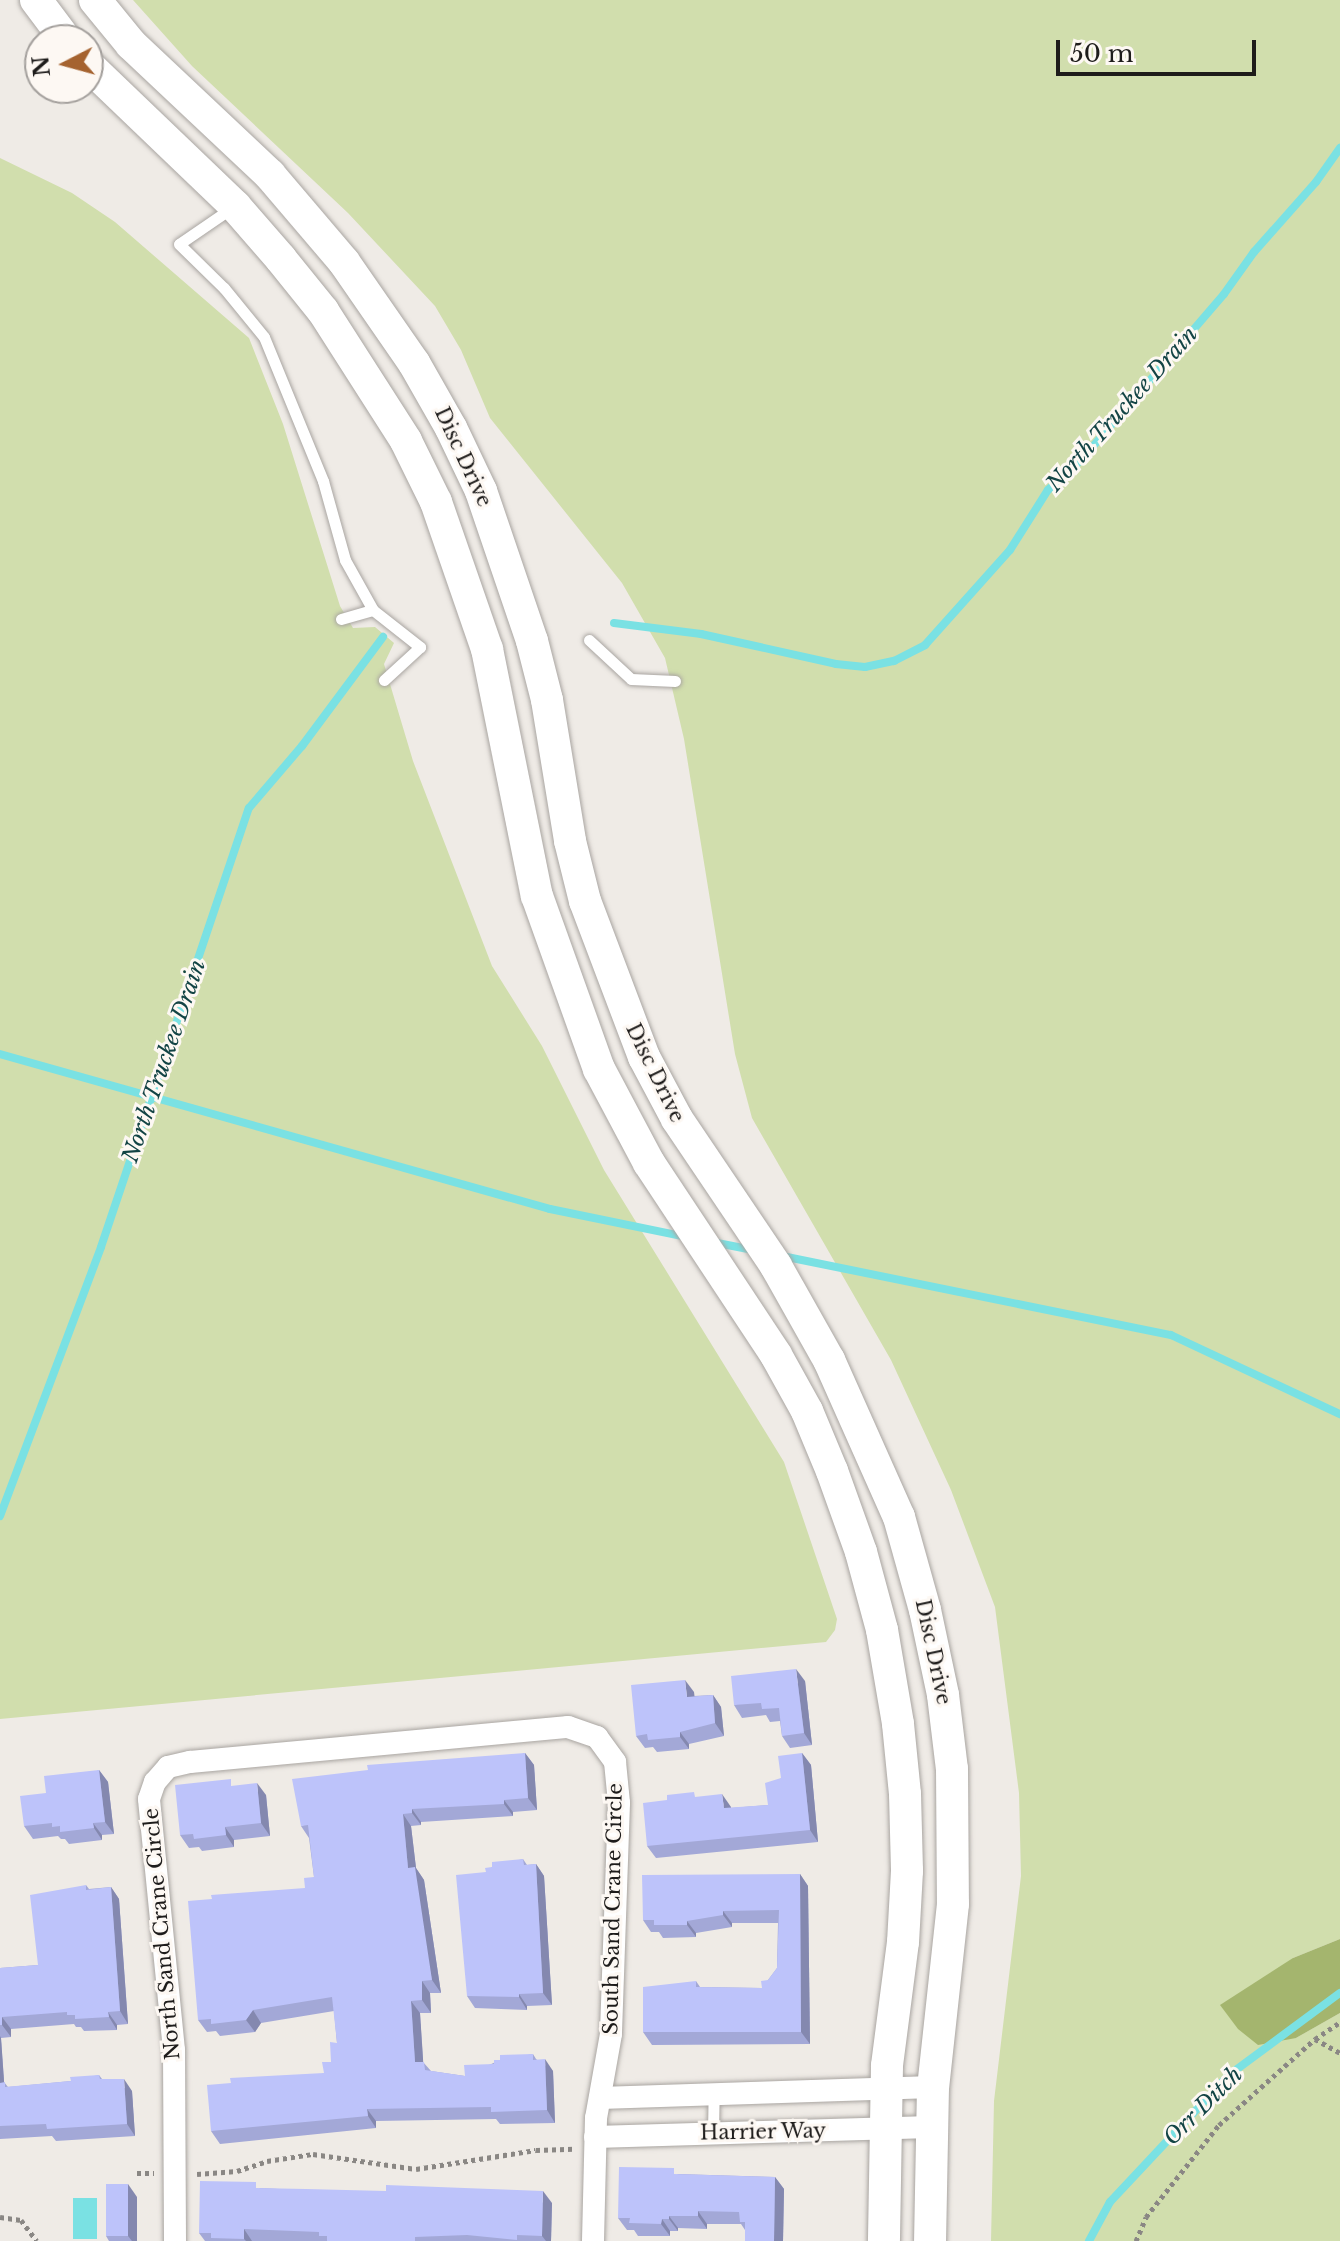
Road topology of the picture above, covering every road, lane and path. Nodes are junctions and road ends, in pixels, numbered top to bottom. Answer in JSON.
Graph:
{"nodes":[{"id":1,"x":36,"y":0,"type":"edge"},
{"id":2,"x":95,"y":0,"type":"edge"},
{"id":3,"x":54,"y":24,"type":"edge"},
{"id":4,"x":104,"y":80,"type":"edge"},
{"id":5,"x":235,"y":206,"type":"junction"},
{"id":6,"x":373,"y":610,"type":"junction"},
{"id":7,"x":341,"y":619,"type":"dead end"},
{"id":8,"x":589,"y":640,"type":"dead end"},
{"id":9,"x":384,"y":680,"type":"dead end"},
{"id":10,"x":675,"y":681,"type":"dead end"},
{"id":11,"x":349,"y":1746,"type":"joint"},
{"id":12,"x":1340,"y":2022,"type":"edge"},
{"id":13,"x":1315,"y":2039,"type":"junction"},
{"id":14,"x":1340,"y":2053,"type":"edge"},
{"id":15,"x":933,"y":2087,"type":"junction"},
{"id":16,"x":886,"y":2088,"type":"junction"},
{"id":17,"x":714,"y":2094,"type":"junction"},
{"id":18,"x":600,"y":2098,"type":"junction"},
{"id":19,"x":931,"y":2127,"type":"junction"},
{"id":20,"x":885,"y":2129,"type":"junction"},
{"id":21,"x":713,"y":2133,"type":"junction"},
{"id":22,"x":595,"y":2143,"type":"junction"},
{"id":23,"x":155,"y":2172,"type":"dead end"},
{"id":24,"x":137,"y":2173,"type":"dead end"},
{"id":25,"x":190,"y":2174,"type":"dead end"},
{"id":26,"x":0,"y":2217,"type":"edge"},
{"id":27,"x":37,"y":2241,"type":"edge"},
{"id":28,"x":175,"y":2241,"type":"edge"},
{"id":29,"x":593,"y":2241,"type":"edge"},
{"id":30,"x":884,"y":2241,"type":"edge"},
{"id":31,"x":930,"y":2241,"type":"edge"},
{"id":32,"x":1137,"y":2241,"type":"edge"}],
"edges":[{"from":1,"to":3,"type":"main road"},
{"from":2,"to":15,"type":"main road","name":"Disc Drive"},
{"from":4,"to":5,"type":"main road"},
{"from":5,"to":6,"type":"lane"},
{"from":5,"to":16,"type":"main road"},
{"from":6,"to":7,"type":"lane"},
{"from":6,"to":9,"type":"lane"},
{"from":8,"to":10,"type":"lane"},
{"from":11,"to":18,"type":"street","name":"South Sand Crane Circle"},
{"from":11,"to":28,"type":"street","name":"North Sand Crane Circle"},
{"from":12,"to":13,"type":"path"},
{"from":13,"to":14,"type":"path"},
{"from":13,"to":32,"type":"path"},
{"from":15,"to":16,"type":"street","name":"Harrier Way"},
{"from":15,"to":19,"type":"main road","name":"Disc Drive"},
{"from":16,"to":17,"type":"street","name":"Harrier Way"},
{"from":16,"to":20,"type":"main road"},
{"from":17,"to":18,"type":"street","name":"Harrier Way"},
{"from":17,"to":21,"type":"lane"},
{"from":18,"to":22,"type":"street","name":"South Sand Crane Circle"},
{"from":19,"to":20,"type":"street","name":"Harrier Way"},
{"from":19,"to":31,"type":"main road","name":"Disc Drive"},
{"from":20,"to":21,"type":"street","name":"Harrier Way"},
{"from":20,"to":30,"type":"main road"},
{"from":21,"to":22,"type":"street","name":"Harrier Way"},
{"from":22,"to":25,"type":"path"},
{"from":22,"to":29,"type":"street","name":"South Sand Crane Circle"},
{"from":23,"to":24,"type":"path"},
{"from":26,"to":27,"type":"path"}]}
